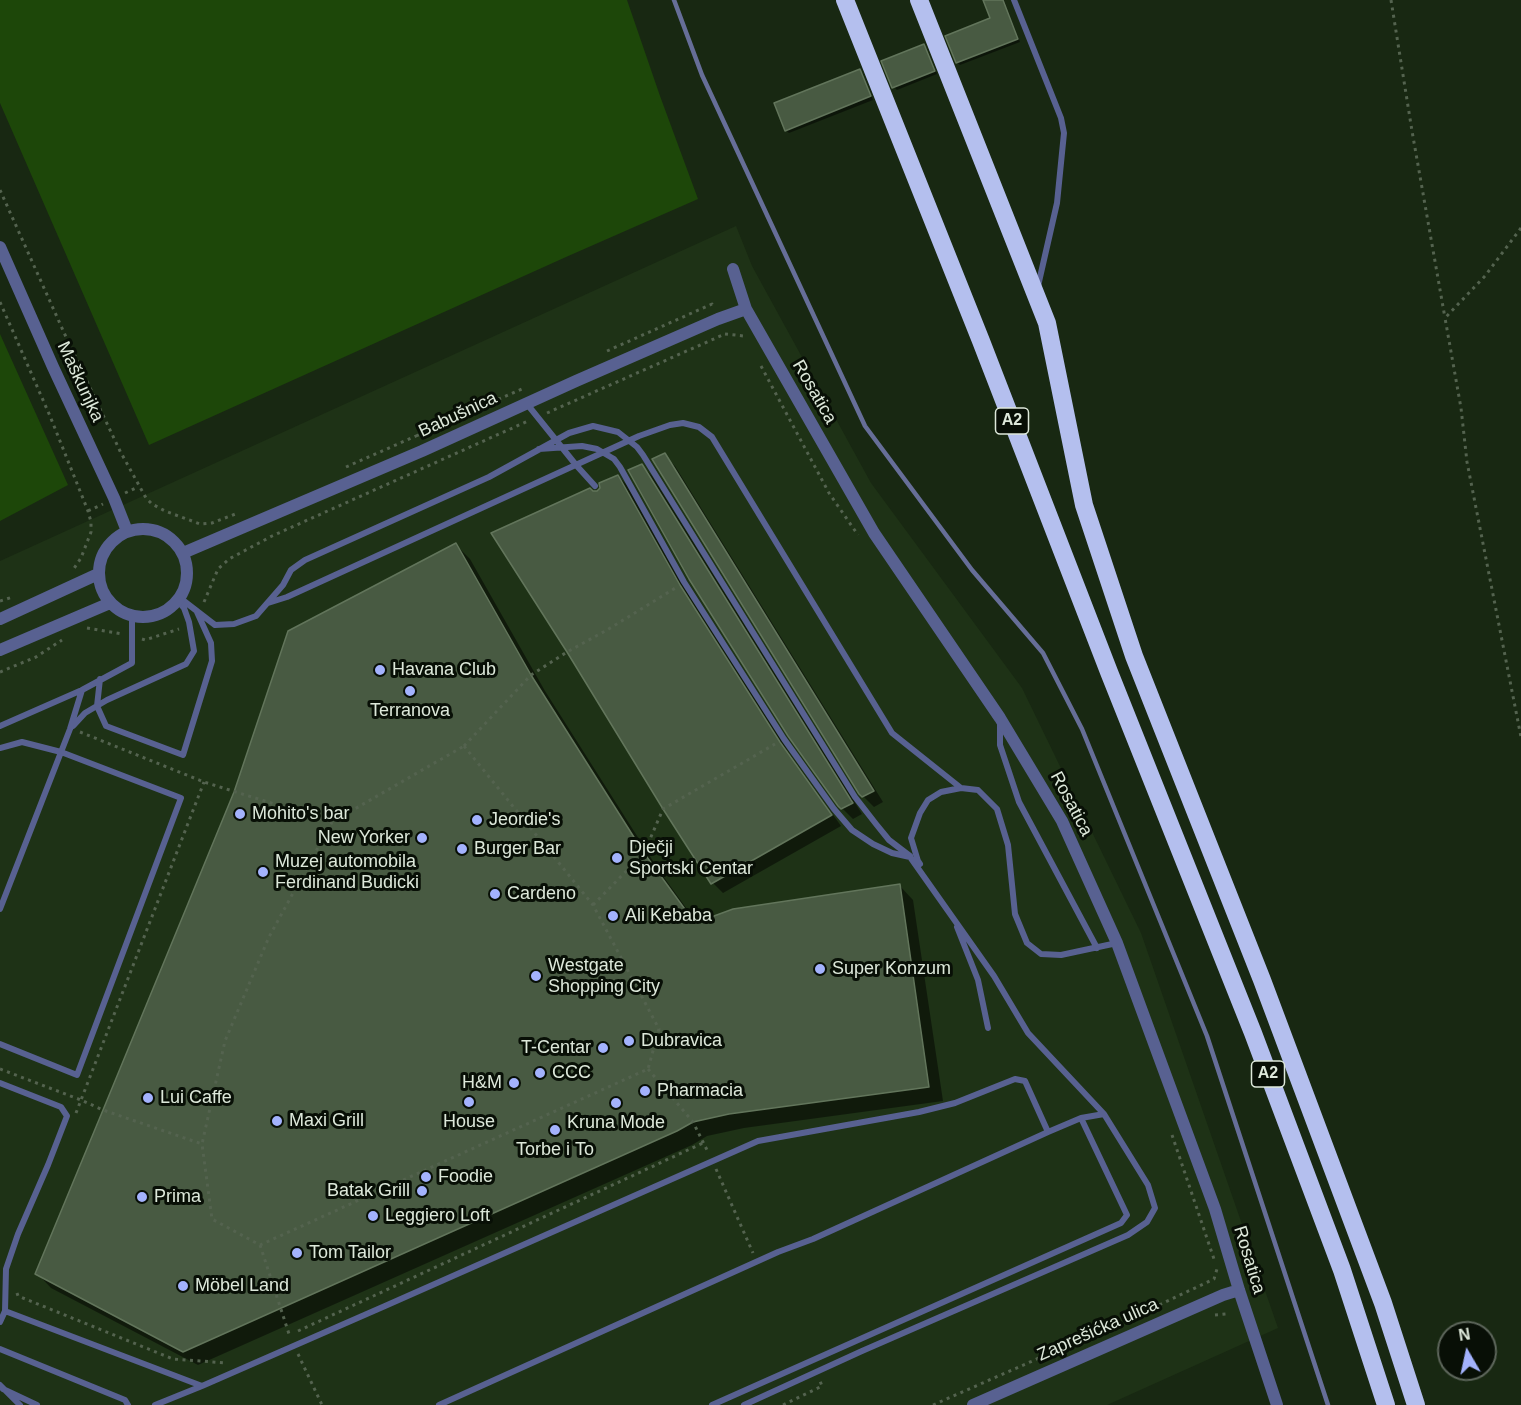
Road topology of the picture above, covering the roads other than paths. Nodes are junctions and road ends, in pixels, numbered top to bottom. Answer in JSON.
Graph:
{"nodes":[{"id":1,"x":845,"y":0,"type":"edge"},
{"id":2,"x":919,"y":0,"type":"edge"},
{"id":3,"x":1014,"y":0,"type":"edge"},
{"id":4,"x":0,"y":247,"type":"edge"},
{"id":5,"x":734,"y":269,"type":"dead end"},
{"id":6,"x":1036,"y":296,"type":"junction"},
{"id":7,"x":746,"y":309,"type":"junction"},
{"id":8,"x":527,"y":403,"type":"junction"},
{"id":9,"x":539,"y":449,"type":"junction"},
{"id":10,"x":576,"y":465,"type":"junction"},
{"id":11,"x":595,"y":486,"type":"dead end"},
{"id":12,"x":127,"y":531,"type":"junction"},
{"id":13,"x":183,"y":553,"type":"junction"},
{"id":14,"x":98,"y":574,"type":"junction"},
{"id":15,"x":179,"y":600,"type":"junction"},
{"id":16,"x":110,"y":603,"type":"junction"},
{"id":17,"x":268,"y":603,"type":"junction"},
{"id":18,"x":197,"y":612,"type":"junction"},
{"id":19,"x":132,"y":616,"type":"junction"},
{"id":20,"x":0,"y":619,"type":"edge"},
{"id":21,"x":0,"y":650,"type":"edge"},
{"id":22,"x":100,"y":679,"type":"junction"},
{"id":23,"x":82,"y":690,"type":"junction"},
{"id":24,"x":97,"y":706,"type":"junction"},
{"id":25,"x":1000,"y":718,"type":"junction"},
{"id":26,"x":0,"y":726,"type":"edge"},
{"id":27,"x":70,"y":729,"type":"junction"},
{"id":28,"x":0,"y":748,"type":"edge"},
{"id":29,"x":61,"y":752,"type":"junction"},
{"id":30,"x":961,"y":788,"type":"junction"},
{"id":31,"x":910,"y":857,"type":"junction"},
{"id":32,"x":0,"y":909,"type":"edge"},
{"id":33,"x":1118,"y":943,"type":"junction"},
{"id":34,"x":1096,"y":948,"type":"junction"},
{"id":35,"x":988,"y":1028,"type":"dead end"},
{"id":36,"x":0,"y":1044,"type":"edge"},
{"id":37,"x":0,"y":1083,"type":"edge"},
{"id":38,"x":1104,"y":1114,"type":"junction"},
{"id":39,"x":1081,"y":1118,"type":"junction"},
{"id":40,"x":1048,"y":1132,"type":"junction"},
{"id":41,"x":1239,"y":1290,"type":"junction"},
{"id":42,"x":5,"y":1311,"type":"junction"},
{"id":43,"x":0,"y":1322,"type":"edge"},
{"id":44,"x":0,"y":1349,"type":"edge"},
{"id":45,"x":202,"y":1386,"type":"junction"},
{"id":46,"x":2,"y":1387,"type":"edge"},
{"id":47,"x":752,"y":1403,"type":"edge"},
{"id":48,"x":20,"y":1405,"type":"edge"},
{"id":49,"x":37,"y":1405,"type":"edge"},
{"id":50,"x":128,"y":1405,"type":"edge"},
{"id":51,"x":155,"y":1405,"type":"edge"},
{"id":52,"x":439,"y":1405,"type":"edge"},
{"id":53,"x":712,"y":1405,"type":"edge"},
{"id":54,"x":744,"y":1405,"type":"edge"},
{"id":55,"x":973,"y":1405,"type":"edge"},
{"id":56,"x":1276,"y":1405,"type":"edge"},
{"id":57,"x":1386,"y":1405,"type":"edge"},
{"id":58,"x":1416,"y":1405,"type":"edge"}],
"edges":[{"from":1,"to":57,"type":"highway","number":"A2"},
{"from":2,"to":6,"type":"highway","number":"A2"},
{"from":3,"to":6,"type":"lane"},
{"from":4,"to":12,"type":"street","name":"Maškunjka"},
{"from":5,"to":7,"type":"street","name":"Rosatica"},
{"from":6,"to":58,"type":"highway","number":"A2"},
{"from":7,"to":8,"type":"street","name":"Babušnica"},
{"from":7,"to":25,"type":"street","name":"Rosatica"},
{"from":8,"to":10,"type":"lane"},
{"from":8,"to":13,"type":"street","name":"Babušnica"},
{"from":9,"to":17,"type":"lane"},
{"from":9,"to":31,"type":"lane"},
{"from":9,"to":31,"type":"lane"},
{"from":10,"to":11,"type":"lane"},
{"from":10,"to":17,"type":"lane"},
{"from":10,"to":30,"type":"lane"},
{"from":12,"to":13,"type":"street"},
{"from":12,"to":14,"type":"street"},
{"from":13,"to":15,"type":"street"},
{"from":14,"to":16,"type":"street"},
{"from":14,"to":20,"type":"street"},
{"from":15,"to":18,"type":"lane"},
{"from":15,"to":19,"type":"street"},
{"from":15,"to":24,"type":"lane"},
{"from":16,"to":19,"type":"street"},
{"from":16,"to":21,"type":"street"},
{"from":17,"to":18,"type":"lane"},
{"from":18,"to":24,"type":"lane"},
{"from":19,"to":22,"type":"lane"},
{"from":22,"to":23,"type":"lane"},
{"from":22,"to":24,"type":"lane"},
{"from":23,"to":26,"type":"lane"},
{"from":23,"to":27,"type":"lane"},
{"from":24,"to":27,"type":"lane"},
{"from":25,"to":33,"type":"street","name":"Rosatica"},
{"from":25,"to":34,"type":"lane"},
{"from":27,"to":29,"type":"lane"},
{"from":28,"to":29,"type":"lane"},
{"from":29,"to":32,"type":"lane"},
{"from":29,"to":36,"type":"lane"},
{"from":30,"to":34,"type":"lane"},
{"from":30,"to":35,"type":"lane"},
{"from":31,"to":38,"type":"lane"},
{"from":33,"to":34,"type":"lane"},
{"from":33,"to":41,"type":"street","name":"Rosatica"},
{"from":37,"to":42,"type":"lane"},
{"from":38,"to":39,"type":"lane"},
{"from":38,"to":47,"type":"lane"},
{"from":39,"to":40,"type":"lane"},
{"from":39,"to":53,"type":"lane"},
{"from":40,"to":45,"type":"lane"},
{"from":40,"to":52,"type":"lane"},
{"from":41,"to":55,"type":"street","name":"Zaprešićka ulica"},
{"from":41,"to":56,"type":"street","name":"Rosatica"},
{"from":42,"to":43,"type":"lane"},
{"from":42,"to":45,"type":"lane"},
{"from":44,"to":50,"type":"lane"},
{"from":45,"to":51,"type":"lane"},
{"from":46,"to":48,"type":"lane"},
{"from":46,"to":49,"type":"lane"},
{"from":47,"to":54,"type":"lane"}]}
